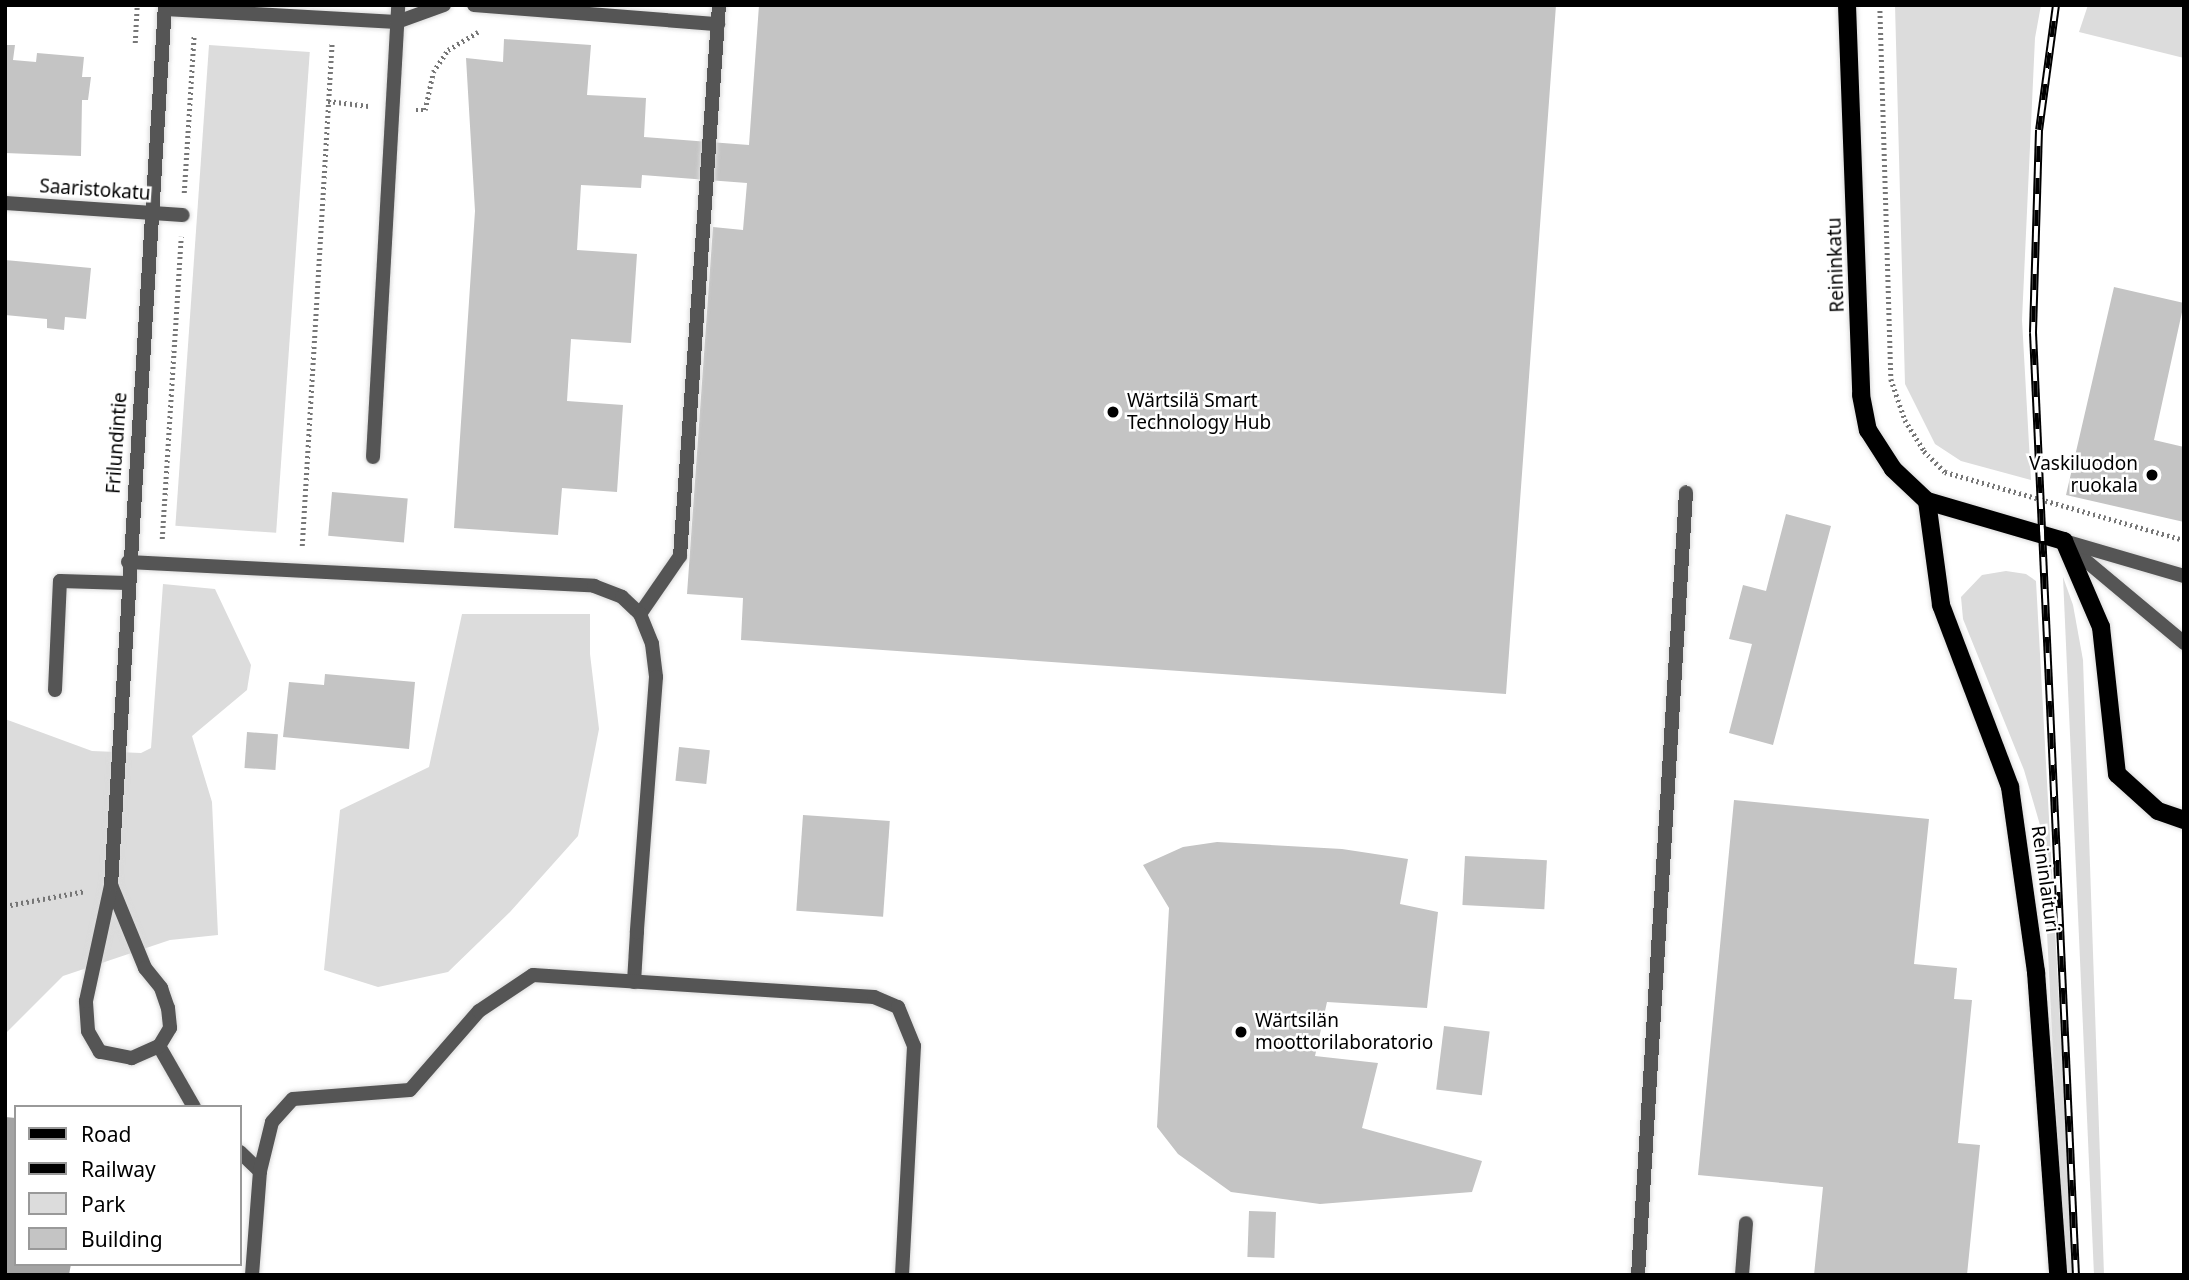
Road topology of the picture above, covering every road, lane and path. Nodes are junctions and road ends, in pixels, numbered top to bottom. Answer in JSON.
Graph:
{"nodes":[{"id":1,"x":398,"y":5,"type":"edge"},
{"id":2,"x":444,"y":5,"type":"edge"},
{"id":3,"x":474,"y":5,"type":"edge"},
{"id":4,"x":719,"y":5,"type":"edge"},
{"id":5,"x":1847,"y":5,"type":"edge"},
{"id":6,"x":1880,"y":5,"type":"edge"},
{"id":7,"x":165,"y":7,"type":"edge"},
{"id":8,"x":196,"y":11,"type":"junction"},
{"id":9,"x":333,"y":18,"type":"junction"},
{"id":10,"x":397,"y":23,"type":"junction"},
{"id":11,"x":718,"y":24,"type":"junction"},
{"id":12,"x":482,"y":30,"type":"dead end"},
{"id":13,"x":328,"y":101,"type":"junction"},
{"id":14,"x":392,"y":108,"type":"junction"},
{"id":15,"x":5,"y":203,"type":"edge"},
{"id":16,"x":152,"y":213,"type":"junction"},
{"id":17,"x":183,"y":215,"type":"junction"},
{"id":18,"x":373,"y":457,"type":"dead end"},
{"id":19,"x":1686,"y":492,"type":"dead end"},
{"id":20,"x":1927,"y":502,"type":"junction"},
{"id":21,"x":2184,"y":540,"type":"edge"},
{"id":22,"x":2064,"y":541,"type":"junction"},
{"id":23,"x":302,"y":548,"type":"dead end"},
{"id":24,"x":128,"y":562,"type":"junction"},
{"id":25,"x":161,"y":564,"type":"junction"},
{"id":26,"x":2184,"y":576,"type":"edge"},
{"id":27,"x":127,"y":583,"type":"junction"},
{"id":28,"x":640,"y":614,"type":"junction"},
{"id":29,"x":2184,"y":643,"type":"edge"},
{"id":30,"x":55,"y":690,"type":"dead end"},
{"id":31,"x":2184,"y":820,"type":"edge"},
{"id":32,"x":111,"y":884,"type":"junction"},
{"id":33,"x":5,"y":906,"type":"edge"},
{"id":34,"x":634,"y":982,"type":"junction"},
{"id":35,"x":159,"y":1046,"type":"junction"},
{"id":36,"x":193,"y":1105,"type":"edge"},
{"id":37,"x":242,"y":1154,"type":"edge"},
{"id":38,"x":260,"y":1171,"type":"junction"},
{"id":39,"x":1746,"y":1223,"type":"dead end"},
{"id":40,"x":252,"y":1275,"type":"edge"},
{"id":41,"x":902,"y":1275,"type":"edge"},
{"id":42,"x":1638,"y":1275,"type":"edge"},
{"id":43,"x":1742,"y":1275,"type":"edge"},
{"id":44,"x":2058,"y":1275,"type":"edge"}],
"edges":[{"from":1,"to":10,"type":"street"},
{"from":2,"to":10,"type":"street"},
{"from":3,"to":11,"type":"street"},
{"from":4,"to":11,"type":"street"},
{"from":5,"to":20,"type":"main road","name":"Reininkatu"},
{"from":6,"to":21,"type":"path"},
{"from":7,"to":8,"type":"street"},
{"from":7,"to":16,"type":"street","name":"Frilundintie"},
{"from":8,"to":9,"type":"street"},
{"from":8,"to":17,"type":"path"},
{"from":9,"to":10,"type":"street"},
{"from":9,"to":13,"type":"path"},
{"from":10,"to":14,"type":"street"},
{"from":11,"to":28,"type":"street"},
{"from":12,"to":14,"type":"path"},
{"from":13,"to":14,"type":"path"},
{"from":13,"to":23,"type":"path"},
{"from":14,"to":18,"type":"street"},
{"from":15,"to":16,"type":"street","name":"Saaristokatu"},
{"from":16,"to":17,"type":"street","name":"Saaristokatu"},
{"from":16,"to":24,"type":"street","name":"Frilundintie"},
{"from":17,"to":25,"type":"path"},
{"from":19,"to":42,"type":"street"},
{"from":20,"to":22,"type":"main road"},
{"from":20,"to":44,"type":"main road","name":"Reininlaituri"},
{"from":22,"to":26,"type":"street"},
{"from":22,"to":29,"type":"street"},
{"from":22,"to":31,"type":"main road"},
{"from":24,"to":25,"type":"street"},
{"from":24,"to":27,"type":"street","name":"Frilundintie"},
{"from":25,"to":28,"type":"street"},
{"from":27,"to":30,"type":"street"},
{"from":27,"to":32,"type":"street","name":"Frilundintie"},
{"from":28,"to":34,"type":"street"},
{"from":32,"to":33,"type":"path"},
{"from":32,"to":35,"type":"street","name":"Frilundintie"},
{"from":32,"to":35,"type":"street","name":"Frilundintie"},
{"from":34,"to":38,"type":"street"},
{"from":34,"to":41,"type":"street"},
{"from":35,"to":36,"type":"street"},
{"from":37,"to":38,"type":"street"},
{"from":38,"to":40,"type":"street"},
{"from":39,"to":43,"type":"street"}]}
